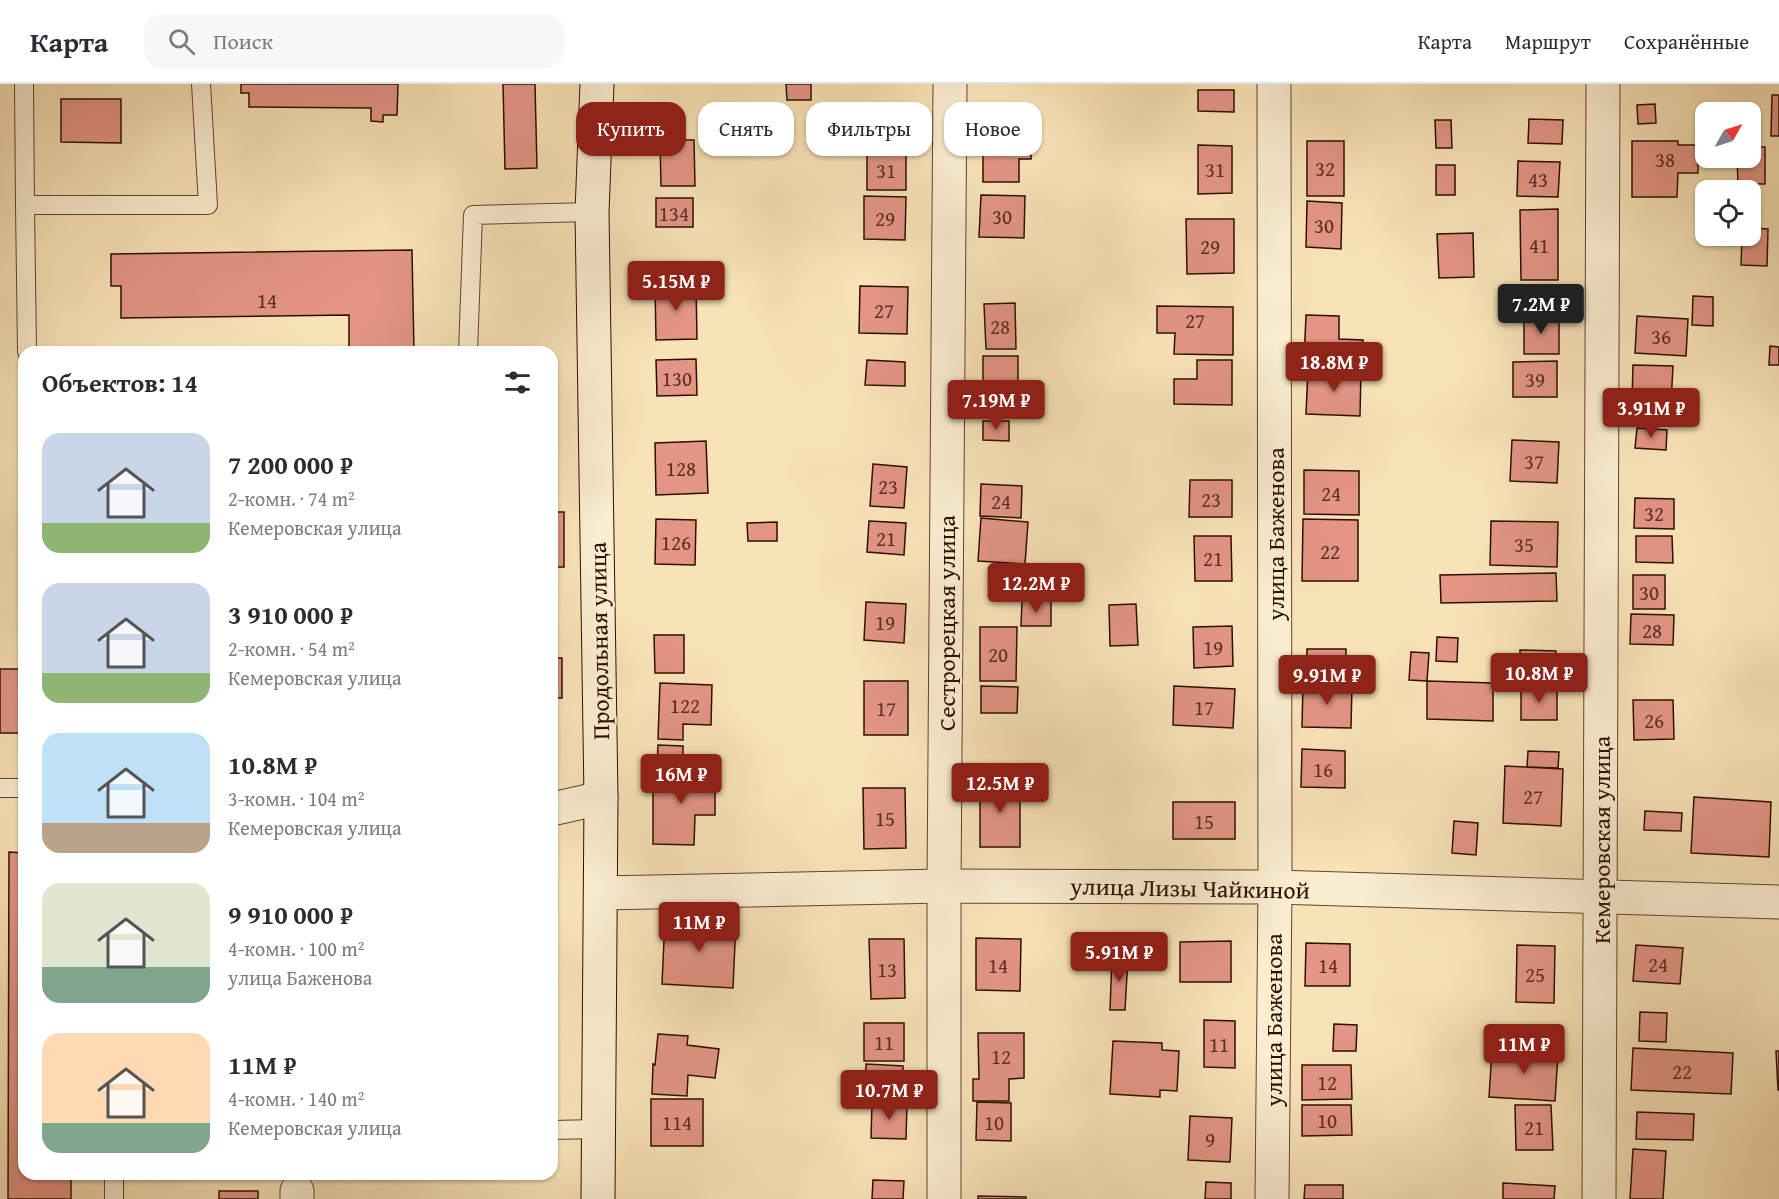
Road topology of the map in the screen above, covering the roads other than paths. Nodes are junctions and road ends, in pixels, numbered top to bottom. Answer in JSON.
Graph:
{"nodes":[{"id":1,"x":24,"y":84,"type":"edge"},
{"id":2,"x":201,"y":84,"type":"edge"},
{"id":3,"x":597,"y":84,"type":"edge"},
{"id":4,"x":950,"y":84,"type":"edge"},
{"id":5,"x":1274,"y":84,"type":"edge"},
{"id":6,"x":1604,"y":84,"type":"edge"},
{"id":7,"x":25,"y":205,"type":"junction"},
{"id":8,"x":592,"y":212,"type":"junction"},
{"id":9,"x":27,"y":346,"type":"edge"},
{"id":10,"x":468,"y":346,"type":"edge"},
{"id":11,"x":0,"y":788,"type":"edge"},
{"id":12,"x":18,"y":788,"type":"edge"},
{"id":13,"x":601,"y":798,"type":"junction"},
{"id":14,"x":558,"y":808,"type":"edge"},
{"id":15,"x":944,"y":886,"type":"junction"},
{"id":16,"x":1275,"y":887,"type":"junction"},
{"id":17,"x":601,"y":893,"type":"junction"},
{"id":18,"x":1601,"y":897,"type":"junction"},
{"id":19,"x":1779,"y":902,"type":"edge"},
{"id":20,"x":598,"y":1129,"type":"junction"},
{"id":21,"x":558,"y":1130,"type":"edge"},
{"id":22,"x":114,"y":1180,"type":"edge"},
{"id":23,"x":114,"y":1199,"type":"edge"},
{"id":24,"x":598,"y":1199,"type":"edge"},
{"id":25,"x":944,"y":1199,"type":"edge"},
{"id":26,"x":1272,"y":1199,"type":"edge"},
{"id":27,"x":1599,"y":1199,"type":"edge"}],
"edges":[{"from":1,"to":7,"type":"lane"},
{"from":2,"to":7,"type":"lane"},
{"from":3,"to":8,"type":"street","name":"Продольная улица"},
{"from":4,"to":15,"type":"street","name":"Сестрорецкая улица"},
{"from":5,"to":16,"type":"street","name":"улица Баженова"},
{"from":6,"to":18,"type":"street","name":"Кемеровская улица"},
{"from":7,"to":9,"type":"lane"},
{"from":8,"to":10,"type":"lane"},
{"from":8,"to":13,"type":"street","name":"Продольная улица"},
{"from":11,"to":12,"type":"lane"},
{"from":13,"to":14,"type":"street"},
{"from":13,"to":17,"type":"street","name":"Продольная улица"},
{"from":15,"to":16,"type":"street","name":"улица Лизы Чайкиной"},
{"from":15,"to":17,"type":"street","name":"улица Лизы Чайкиной"},
{"from":15,"to":25,"type":"street","name":"Сестрорецкая улица"},
{"from":16,"to":18,"type":"street","name":"улица Лизы Чайкиной"},
{"from":16,"to":26,"type":"street","name":"улица Баженова"},
{"from":17,"to":20,"type":"street","name":"Продольная улица"},
{"from":18,"to":19,"type":"street","name":"улица Лизы Чайкиной"},
{"from":18,"to":27,"type":"street","name":"Кемеровская улица"},
{"from":20,"to":21,"type":"lane"},
{"from":20,"to":24,"type":"street","name":"Продольная улица"},
{"from":22,"to":23,"type":"lane"}]}
